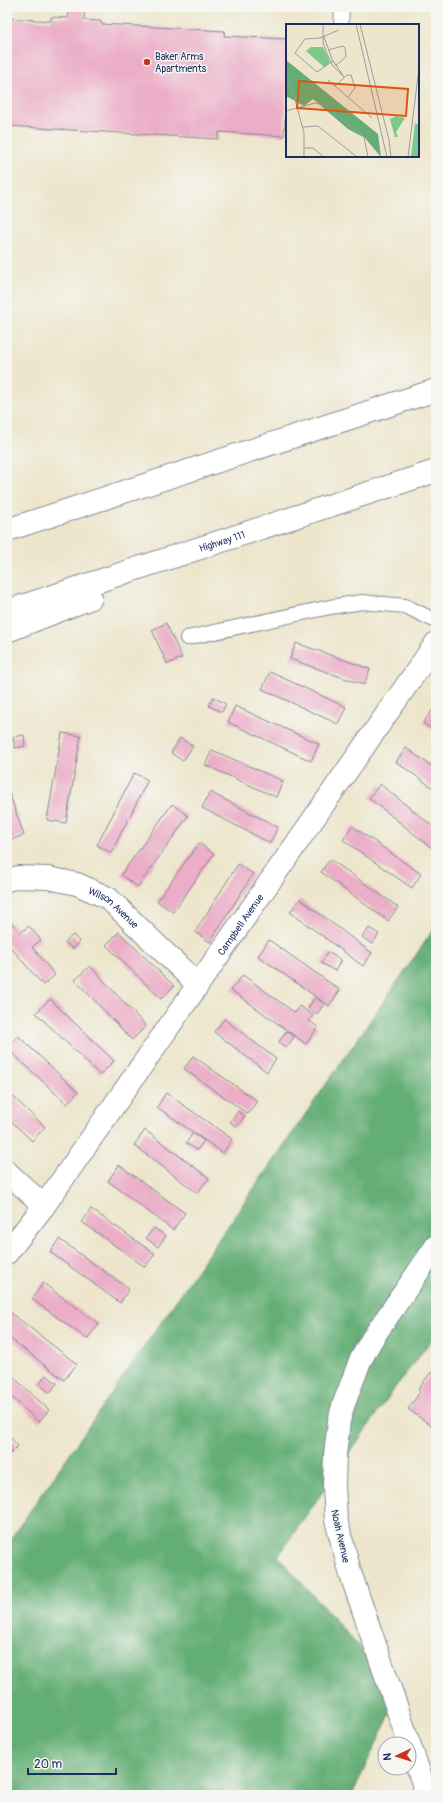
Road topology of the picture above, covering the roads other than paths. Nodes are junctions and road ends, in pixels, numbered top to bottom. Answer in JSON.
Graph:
{"nodes":[{"id":1,"x":342,"y":7,"type":"edge"},
{"id":2,"x":342,"y":24,"type":"edge"},
{"id":3,"x":436,"y":390,"type":"edge"},
{"id":4,"x":436,"y":471,"type":"edge"},
{"id":5,"x":320,"y":509,"type":"junction"},
{"id":6,"x":7,"y":530,"type":"edge"},
{"id":7,"x":7,"y":611,"type":"edge"},
{"id":8,"x":436,"y":621,"type":"edge"},
{"id":9,"x":7,"y":631,"type":"edge"},
{"id":10,"x":187,"y":638,"type":"dead end"},
{"id":11,"x":436,"y":643,"type":"edge"},
{"id":12,"x":7,"y":880,"type":"edge"},
{"id":13,"x":198,"y":985,"type":"junction"},
{"id":14,"x":7,"y":1172,"type":"edge"},
{"id":15,"x":44,"y":1206,"type":"junction"},
{"id":16,"x":436,"y":1246,"type":"edge"},
{"id":17,"x":7,"y":1253,"type":"edge"},
{"id":18,"x":427,"y":1793,"type":"edge"}],
"edges":[{"from":1,"to":2,"type":"lane"},
{"from":3,"to":6,"type":"main road"},
{"from":4,"to":5,"type":"main road","name":"Highway 111"},
{"from":5,"to":7,"type":"main road","name":"Highway 111"},
{"from":5,"to":9,"type":"main road"},
{"from":8,"to":10,"type":"lane"},
{"from":11,"to":13,"type":"main road","name":"Campbell Avenue"},
{"from":12,"to":13,"type":"main road","name":"Wilson Avenue"},
{"from":13,"to":15,"type":"main road","name":"Campbell Avenue"},
{"from":14,"to":15,"type":"main road"},
{"from":15,"to":17,"type":"main road","name":"Campbell Avenue"},
{"from":16,"to":18,"type":"main road","name":"Noah Avenue"}]}
